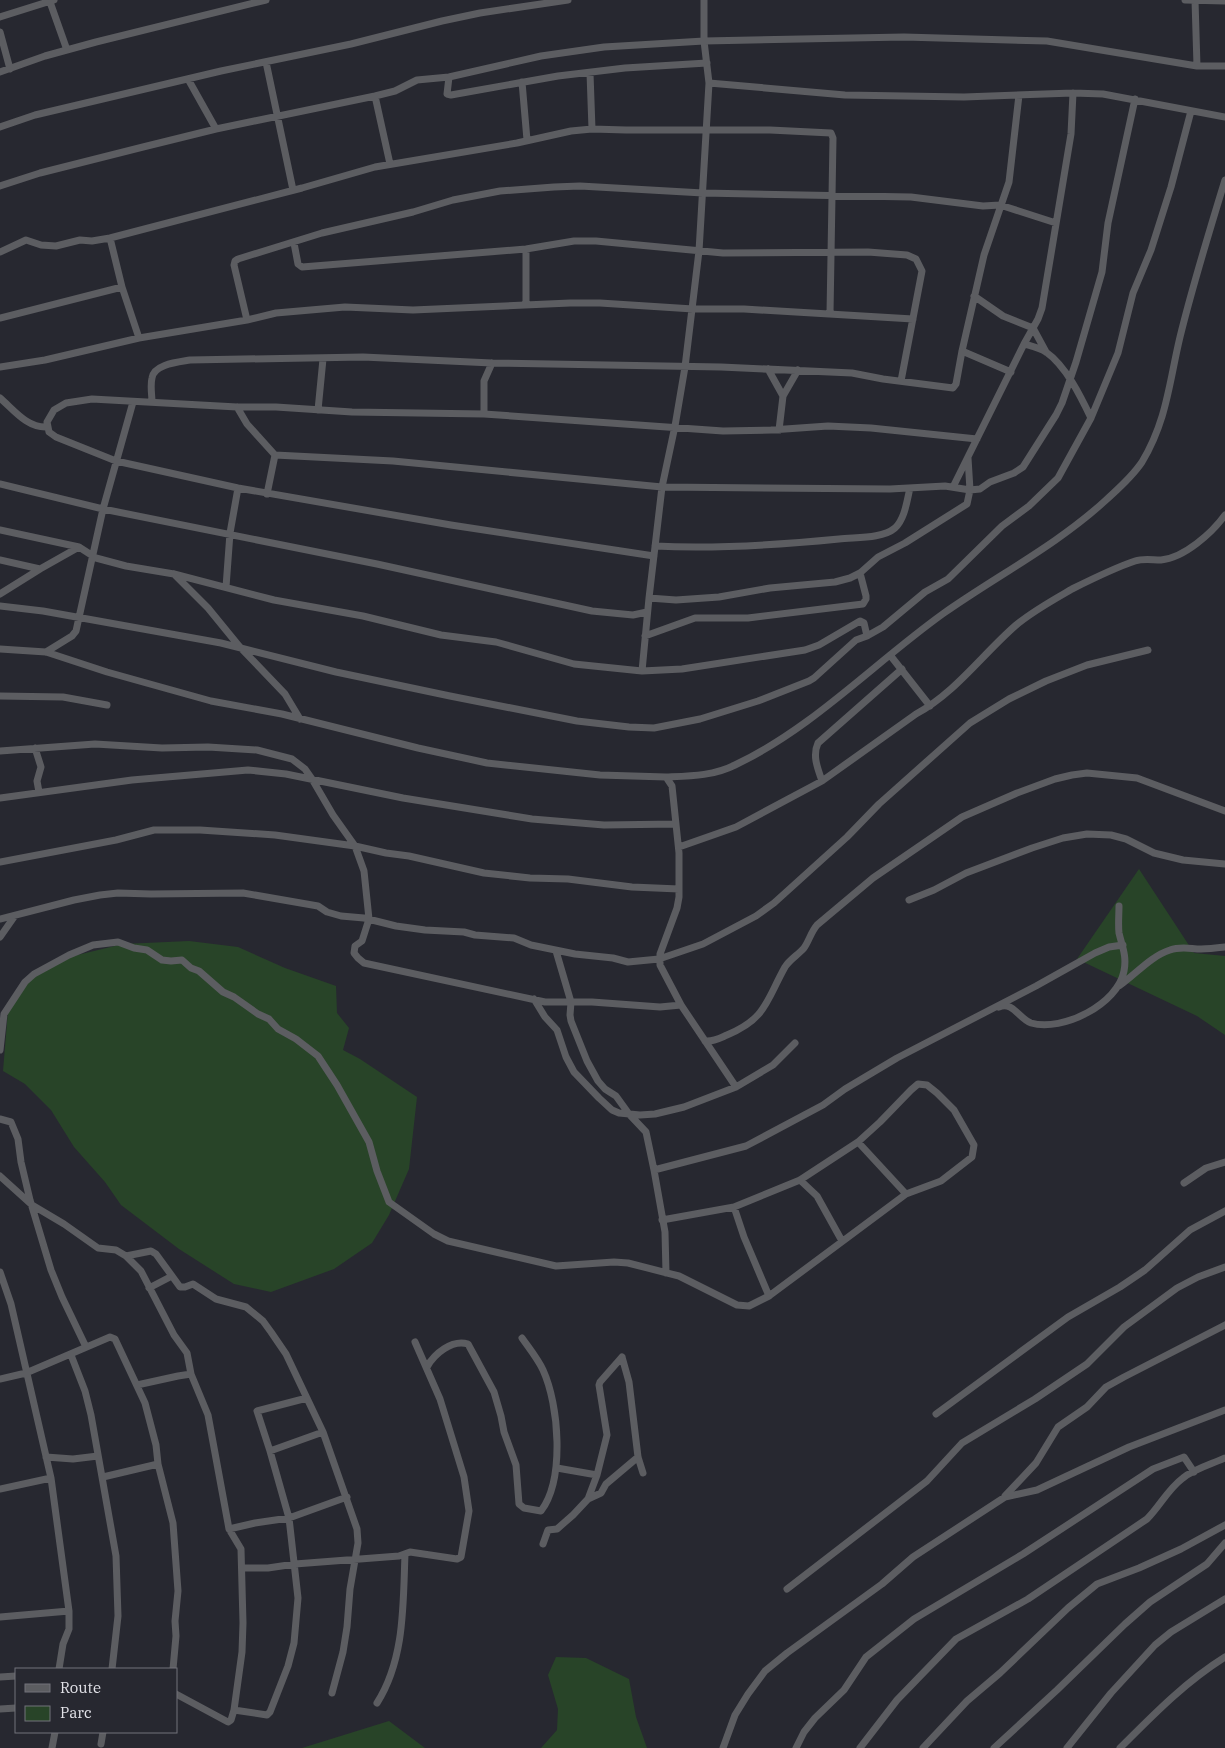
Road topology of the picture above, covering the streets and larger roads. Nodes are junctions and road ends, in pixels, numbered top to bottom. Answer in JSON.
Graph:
{"nodes":[{"id":1,"x":266,"y":0,"type":"edge"},
{"id":2,"x":568,"y":0,"type":"edge"},
{"id":3,"x":704,"y":0,"type":"edge"},
{"id":4,"x":1185,"y":0,"type":"edge"},
{"id":5,"x":1195,"y":0,"type":"edge"},
{"id":6,"x":52,"y":1,"type":"edge"},
{"id":7,"x":1225,"y":1,"type":"edge"},
{"id":8,"x":0,"y":17,"type":"edge"},
{"id":9,"x":0,"y":32,"type":"edge"},
{"id":10,"x":704,"y":41,"type":"junction"},
{"id":11,"x":67,"y":50,"type":"junction"},
{"id":12,"x":266,"y":62,"type":"junction"},
{"id":13,"x":707,"y":63,"type":"junction"},
{"id":14,"x":1197,"y":66,"type":"junction"},
{"id":15,"x":1225,"y":66,"type":"edge"},
{"id":16,"x":10,"y":69,"type":"junction"},
{"id":17,"x":0,"y":72,"type":"edge"},
{"id":18,"x":590,"y":73,"type":"junction"},
{"id":19,"x":449,"y":77,"type":"junction"},
{"id":20,"x":188,"y":79,"type":"junction"},
{"id":21,"x":522,"y":82,"type":"junction"},
{"id":22,"x":709,"y":82,"type":"junction"},
{"id":23,"x":1073,"y":93,"type":"junction"},
{"id":24,"x":1018,"y":95,"type":"junction"},
{"id":25,"x":375,"y":96,"type":"junction"},
{"id":26,"x":1135,"y":99,"type":"junction"},
{"id":27,"x":1191,"y":111,"type":"junction"},
{"id":28,"x":278,"y":117,"type":"junction"},
{"id":29,"x":1225,"y":117,"type":"edge"},
{"id":30,"x":0,"y":127,"type":"edge"},
{"id":31,"x":216,"y":129,"type":"junction"},
{"id":32,"x":592,"y":129,"type":"junction"},
{"id":33,"x":707,"y":131,"type":"junction"},
{"id":34,"x":527,"y":140,"type":"junction"},
{"id":35,"x":390,"y":164,"type":"junction"},
{"id":36,"x":1225,"y":180,"type":"edge"},
{"id":37,"x":0,"y":186,"type":"edge"},
{"id":38,"x":293,"y":190,"type":"junction"},
{"id":39,"x":703,"y":193,"type":"junction"},
{"id":40,"x":832,"y":195,"type":"junction"},
{"id":41,"x":1000,"y":205,"type":"junction"},
{"id":42,"x":1056,"y":223,"type":"junction"},
{"id":43,"x":110,"y":238,"type":"junction"},
{"id":44,"x":294,"y":243,"type":"junction"},
{"id":45,"x":526,"y":249,"type":"junction"},
{"id":46,"x":0,"y":252,"type":"edge"},
{"id":47,"x":700,"y":252,"type":"junction"},
{"id":48,"x":831,"y":253,"type":"junction"},
{"id":49,"x":122,"y":287,"type":"junction"},
{"id":50,"x":974,"y":296,"type":"junction"},
{"id":51,"x":526,"y":305,"type":"junction"},
{"id":52,"x":693,"y":309,"type":"junction"},
{"id":53,"x":830,"y":314,"type":"junction"},
{"id":54,"x":0,"y":318,"type":"edge"},
{"id":55,"x":913,"y":319,"type":"junction"},
{"id":56,"x":247,"y":320,"type":"junction"},
{"id":57,"x":1033,"y":328,"type":"junction"},
{"id":58,"x":138,"y":338,"type":"junction"},
{"id":59,"x":1024,"y":344,"type":"junction"},
{"id":60,"x":962,"y":351,"type":"junction"},
{"id":61,"x":1046,"y":352,"type":"junction"},
{"id":62,"x":323,"y":359,"type":"junction"},
{"id":63,"x":492,"y":363,"type":"junction"},
{"id":64,"x":0,"y":367,"type":"edge"},
{"id":65,"x":685,"y":367,"type":"junction"},
{"id":66,"x":768,"y":369,"type":"junction"},
{"id":67,"x":798,"y":370,"type":"junction"},
{"id":68,"x":1011,"y":372,"type":"junction"},
{"id":69,"x":901,"y":381,"type":"junction"},
{"id":70,"x":1070,"y":381,"type":"junction"},
{"id":71,"x":783,"y":396,"type":"junction"},
{"id":72,"x":0,"y":398,"type":"edge"},
{"id":73,"x":132,"y":402,"type":"junction"},
{"id":74,"x":152,"y":402,"type":"junction"},
{"id":75,"x":237,"y":407,"type":"junction"},
{"id":76,"x":318,"y":410,"type":"junction"},
{"id":77,"x":484,"y":414,"type":"junction"},
{"id":78,"x":1091,"y":418,"type":"junction"},
{"id":79,"x":47,"y":426,"type":"junction"},
{"id":80,"x":676,"y":426,"type":"junction"},
{"id":81,"x":780,"y":430,"type":"junction"},
{"id":82,"x":977,"y":439,"type":"junction"},
{"id":83,"x":275,"y":455,"type":"junction"},
{"id":84,"x":968,"y":458,"type":"junction"},
{"id":85,"x":116,"y":461,"type":"junction"},
{"id":86,"x":0,"y":484,"type":"edge"},
{"id":87,"x":662,"y":487,"type":"junction"},
{"id":88,"x":954,"y":487,"type":"junction"},
{"id":89,"x":238,"y":488,"type":"junction"},
{"id":90,"x":910,"y":488,"type":"junction"},
{"id":91,"x":970,"y":490,"type":"junction"},
{"id":92,"x":267,"y":494,"type":"junction"},
{"id":93,"x":103,"y":509,"type":"junction"},
{"id":94,"x":1225,"y":516,"type":"edge"},
{"id":95,"x":0,"y":530,"type":"edge"},
{"id":96,"x":230,"y":533,"type":"junction"},
{"id":97,"x":655,"y":546,"type":"junction"},
{"id":98,"x":79,"y":547,"type":"junction"},
{"id":99,"x":92,"y":556,"type":"junction"},
{"id":100,"x":654,"y":556,"type":"junction"},
{"id":101,"x":0,"y":560,"type":"edge"},
{"id":102,"x":40,"y":569,"type":"junction"},
{"id":103,"x":860,"y":573,"type":"junction"},
{"id":104,"x":174,"y":574,"type":"junction"},
{"id":105,"x":226,"y":587,"type":"junction"},
{"id":106,"x":0,"y":594,"type":"edge"},
{"id":107,"x":649,"y":598,"type":"junction"},
{"id":108,"x":0,"y":606,"type":"edge"},
{"id":109,"x":647,"y":612,"type":"junction"},
{"id":110,"x":80,"y":618,"type":"junction"},
{"id":111,"x":645,"y":636,"type":"junction"},
{"id":112,"x":867,"y":636,"type":"junction"},
{"id":113,"x":239,"y":646,"type":"junction"},
{"id":114,"x":0,"y":648,"type":"edge"},
{"id":115,"x":1148,"y":650,"type":"dead end"},
{"id":116,"x":46,"y":652,"type":"junction"},
{"id":117,"x":890,"y":655,"type":"junction"},
{"id":118,"x":902,"y":669,"type":"junction"},
{"id":119,"x":642,"y":671,"type":"junction"},
{"id":120,"x":0,"y":696,"type":"edge"},
{"id":121,"x":108,"y":705,"type":"dead end"},
{"id":122,"x":930,"y":706,"type":"junction"},
{"id":123,"x":300,"y":719,"type":"junction"},
{"id":124,"x":35,"y":748,"type":"junction"},
{"id":125,"x":0,"y":751,"type":"edge"},
{"id":126,"x":666,"y":777,"type":"junction"},
{"id":127,"x":312,"y":779,"type":"junction"},
{"id":128,"x":822,"y":781,"type":"junction"},
{"id":129,"x":39,"y":792,"type":"junction"},
{"id":130,"x":0,"y":798,"type":"edge"},
{"id":131,"x":1225,"y":811,"type":"edge"},
{"id":132,"x":676,"y":824,"type":"junction"},
{"id":133,"x":355,"y":846,"type":"junction"},
{"id":134,"x":679,"y":847,"type":"junction"},
{"id":135,"x":0,"y":862,"type":"edge"},
{"id":136,"x":1225,"y":864,"type":"edge"},
{"id":137,"x":679,"y":890,"type":"junction"},
{"id":138,"x":909,"y":900,"type":"dead end"},
{"id":139,"x":1120,"y":906,"type":"dead end"},
{"id":140,"x":14,"y":917,"type":"junction"},
{"id":141,"x":369,"y":919,"type":"junction"},
{"id":142,"x":0,"y":920,"type":"edge"},
{"id":143,"x":0,"y":937,"type":"edge"},
{"id":144,"x":1124,"y":945,"type":"junction"},
{"id":145,"x":1225,"y":947,"type":"edge"},
{"id":146,"x":556,"y":951,"type":"junction"},
{"id":147,"x":659,"y":959,"type":"junction"},
{"id":148,"x":1117,"y":988,"type":"junction"},
{"id":149,"x":534,"y":999,"type":"junction"},
{"id":150,"x":571,"y":1002,"type":"junction"},
{"id":151,"x":681,"y":1005,"type":"junction"},
{"id":152,"x":987,"y":1011,"type":"junction"},
{"id":153,"x":705,"y":1041,"type":"junction"},
{"id":154,"x":795,"y":1043,"type":"dead end"},
{"id":155,"x":0,"y":1050,"type":"edge"},
{"id":156,"x":736,"y":1087,"type":"junction"},
{"id":157,"x":630,"y":1114,"type":"junction"},
{"id":158,"x":0,"y":1119,"type":"edge"},
{"id":159,"x":858,"y":1142,"type":"junction"},
{"id":160,"x":1225,"y":1162,"type":"edge"},
{"id":161,"x":654,"y":1170,"type":"junction"},
{"id":162,"x":0,"y":1176,"type":"edge"},
{"id":163,"x":800,"y":1180,"type":"junction"},
{"id":164,"x":1184,"y":1183,"type":"dead end"},
{"id":165,"x":906,"y":1194,"type":"junction"},
{"id":166,"x":32,"y":1205,"type":"junction"},
{"id":167,"x":734,"y":1207,"type":"junction"},
{"id":168,"x":1225,"y":1211,"type":"edge"},
{"id":169,"x":662,"y":1220,"type":"junction"},
{"id":170,"x":842,"y":1241,"type":"junction"},
{"id":171,"x":126,"y":1256,"type":"junction"},
{"id":172,"x":1225,"y":1267,"type":"edge"},
{"id":173,"x":0,"y":1272,"type":"edge"},
{"id":174,"x":666,"y":1273,"type":"junction"},
{"id":175,"x":172,"y":1276,"type":"junction"},
{"id":176,"x":149,"y":1288,"type":"junction"},
{"id":177,"x":769,"y":1296,"type":"junction"},
{"id":178,"x":1225,"y":1325,"type":"edge"},
{"id":179,"x":522,"y":1338,"type":"dead end"},
{"id":180,"x":416,"y":1342,"type":"dead end"},
{"id":181,"x":86,"y":1347,"type":"junction"},
{"id":182,"x":71,"y":1355,"type":"junction"},
{"id":183,"x":427,"y":1367,"type":"junction"},
{"id":184,"x":26,"y":1373,"type":"junction"},
{"id":185,"x":191,"y":1374,"type":"junction"},
{"id":186,"x":0,"y":1379,"type":"edge"},
{"id":187,"x":137,"y":1386,"type":"junction"},
{"id":188,"x":307,"y":1398,"type":"junction"},
{"id":189,"x":1225,"y":1410,"type":"edge"},
{"id":190,"x":936,"y":1414,"type":"dead end"},
{"id":191,"x":323,"y":1432,"type":"junction"},
{"id":192,"x":270,"y":1451,"type":"junction"},
{"id":193,"x":98,"y":1456,"type":"junction"},
{"id":194,"x":46,"y":1457,"type":"junction"},
{"id":195,"x":638,"y":1457,"type":"junction"},
{"id":196,"x":1225,"y":1458,"type":"edge"},
{"id":197,"x":158,"y":1464,"type":"junction"},
{"id":198,"x":556,"y":1468,"type":"junction"},
{"id":199,"x":1194,"y":1472,"type":"junction"},
{"id":200,"x":642,"y":1473,"type":"dead end"},
{"id":201,"x":597,"y":1475,"type":"junction"},
{"id":202,"x":103,"y":1476,"type":"junction"},
{"id":203,"x":51,"y":1478,"type":"junction"},
{"id":204,"x":0,"y":1489,"type":"edge"},
{"id":205,"x":347,"y":1497,"type":"junction"},
{"id":206,"x":1005,"y":1497,"type":"junction"},
{"id":207,"x":588,"y":1499,"type":"junction"},
{"id":208,"x":289,"y":1518,"type":"junction"},
{"id":209,"x":1225,"y":1525,"type":"edge"},
{"id":210,"x":229,"y":1529,"type":"junction"},
{"id":211,"x":1225,"y":1543,"type":"edge"},
{"id":212,"x":543,"y":1544,"type":"dead end"},
{"id":213,"x":405,"y":1554,"type":"junction"},
{"id":214,"x":355,"y":1559,"type":"junction"},
{"id":215,"x":295,"y":1564,"type":"junction"},
{"id":216,"x":242,"y":1568,"type":"junction"},
{"id":217,"x":787,"y":1589,"type":"dead end"},
{"id":218,"x":1225,"y":1599,"type":"edge"},
{"id":219,"x":69,"y":1611,"type":"junction"},
{"id":220,"x":0,"y":1617,"type":"edge"},
{"id":221,"x":1225,"y":1657,"type":"edge"},
{"id":222,"x":59,"y":1668,"type":"edge"},
{"id":223,"x":112,"y":1668,"type":"edge"},
{"id":224,"x":173,"y":1668,"type":"edge"},
{"id":225,"x":15,"y":1676,"type":"edge"},
{"id":226,"x":0,"y":1677,"type":"edge"},
{"id":227,"x":332,"y":1694,"type":"dead end"},
{"id":228,"x":178,"y":1695,"type":"edge"},
{"id":229,"x":376,"y":1703,"type":"dead end"},
{"id":230,"x":15,"y":1708,"type":"edge"},
{"id":231,"x":0,"y":1709,"type":"edge"},
{"id":232,"x":234,"y":1710,"type":"junction"},
{"id":233,"x":55,"y":1733,"type":"edge"},
{"id":234,"x":103,"y":1733,"type":"edge"},
{"id":235,"x":101,"y":1744,"type":"dead end"},
{"id":236,"x":52,"y":1748,"type":"edge"},
{"id":237,"x":722,"y":1748,"type":"edge"},
{"id":238,"x":796,"y":1748,"type":"edge"},
{"id":239,"x":860,"y":1748,"type":"edge"},
{"id":240,"x":923,"y":1748,"type":"edge"},
{"id":241,"x":994,"y":1748,"type":"edge"},
{"id":242,"x":1067,"y":1748,"type":"edge"},
{"id":243,"x":1120,"y":1748,"type":"edge"}],
"edges":[{"from":1,"to":11,"type":"street"},
{"from":2,"to":12,"type":"street"},
{"from":3,"to":10,"type":"street"},
{"from":4,"to":5,"type":"street"},
{"from":5,"to":7,"type":"street"},
{"from":5,"to":14,"type":"street"},
{"from":6,"to":8,"type":"street"},
{"from":6,"to":11,"type":"street"},
{"from":9,"to":16,"type":"street"},
{"from":10,"to":13,"type":"street"},
{"from":10,"to":14,"type":"street"},
{"from":10,"to":19,"type":"street"},
{"from":11,"to":16,"type":"street"},
{"from":12,"to":20,"type":"street"},
{"from":12,"to":28,"type":"street"},
{"from":13,"to":18,"type":"street"},
{"from":13,"to":22,"type":"street"},
{"from":14,"to":15,"type":"street"},
{"from":16,"to":17,"type":"street"},
{"from":18,"to":21,"type":"street"},
{"from":18,"to":32,"type":"street"},
{"from":19,"to":21,"type":"street"},
{"from":19,"to":25,"type":"street"},
{"from":20,"to":30,"type":"street"},
{"from":20,"to":31,"type":"street"},
{"from":21,"to":34,"type":"street"},
{"from":22,"to":24,"type":"street"},
{"from":22,"to":33,"type":"street"},
{"from":23,"to":24,"type":"street"},
{"from":23,"to":26,"type":"street"},
{"from":23,"to":42,"type":"street"},
{"from":24,"to":41,"type":"street"},
{"from":25,"to":28,"type":"street"},
{"from":25,"to":35,"type":"street"},
{"from":26,"to":27,"type":"street"},
{"from":26,"to":70,"type":"street"},
{"from":27,"to":29,"type":"street"},
{"from":27,"to":78,"type":"street"},
{"from":28,"to":31,"type":"street"},
{"from":28,"to":38,"type":"street"},
{"from":31,"to":37,"type":"street"},
{"from":32,"to":33,"type":"street"},
{"from":32,"to":34,"type":"street"},
{"from":33,"to":39,"type":"street"},
{"from":33,"to":40,"type":"street"},
{"from":34,"to":35,"type":"street"},
{"from":35,"to":38,"type":"street"},
{"from":36,"to":117,"type":"street"},
{"from":38,"to":43,"type":"street"},
{"from":39,"to":40,"type":"street"},
{"from":39,"to":44,"type":"street"},
{"from":39,"to":47,"type":"street"},
{"from":40,"to":41,"type":"street"},
{"from":40,"to":48,"type":"street"},
{"from":41,"to":42,"type":"street"},
{"from":41,"to":50,"type":"street"},
{"from":42,"to":57,"type":"street"},
{"from":43,"to":46,"type":"street"},
{"from":43,"to":49,"type":"street"},
{"from":44,"to":45,"type":"street"},
{"from":44,"to":56,"type":"street"},
{"from":45,"to":47,"type":"street"},
{"from":45,"to":51,"type":"street"},
{"from":47,"to":48,"type":"street"},
{"from":47,"to":52,"type":"street"},
{"from":48,"to":53,"type":"street"},
{"from":48,"to":55,"type":"street"},
{"from":49,"to":54,"type":"street"},
{"from":49,"to":58,"type":"street"},
{"from":50,"to":57,"type":"street"},
{"from":50,"to":60,"type":"street"},
{"from":51,"to":52,"type":"street"},
{"from":51,"to":56,"type":"street"},
{"from":52,"to":53,"type":"street"},
{"from":52,"to":65,"type":"street"},
{"from":53,"to":55,"type":"street"},
{"from":55,"to":69,"type":"street"},
{"from":56,"to":58,"type":"street"},
{"from":57,"to":59,"type":"street"},
{"from":57,"to":61,"type":"street"},
{"from":58,"to":64,"type":"street"},
{"from":59,"to":61,"type":"street"},
{"from":59,"to":68,"type":"street"},
{"from":60,"to":68,"type":"street"},
{"from":60,"to":69,"type":"street"},
{"from":61,"to":70,"type":"street"},
{"from":62,"to":63,"type":"street"},
{"from":62,"to":74,"type":"street"},
{"from":62,"to":76,"type":"street"},
{"from":63,"to":65,"type":"street"},
{"from":63,"to":77,"type":"street"},
{"from":65,"to":66,"type":"street"},
{"from":65,"to":80,"type":"street"},
{"from":66,"to":67,"type":"street"},
{"from":66,"to":71,"type":"street"},
{"from":67,"to":69,"type":"street"},
{"from":67,"to":71,"type":"street"},
{"from":68,"to":82,"type":"street"},
{"from":70,"to":78,"type":"street"},
{"from":70,"to":91,"type":"street"},
{"from":71,"to":81,"type":"street"},
{"from":72,"to":79,"type":"street"},
{"from":73,"to":74,"type":"street"},
{"from":73,"to":79,"type":"street"},
{"from":73,"to":85,"type":"street"},
{"from":74,"to":75,"type":"street"},
{"from":75,"to":76,"type":"street"},
{"from":75,"to":83,"type":"street"},
{"from":76,"to":77,"type":"street"},
{"from":77,"to":80,"type":"street"},
{"from":78,"to":112,"type":"street"},
{"from":79,"to":85,"type":"street"},
{"from":80,"to":81,"type":"street"},
{"from":80,"to":87,"type":"street"},
{"from":81,"to":82,"type":"street"},
{"from":82,"to":84,"type":"street"},
{"from":83,"to":87,"type":"street"},
{"from":83,"to":92,"type":"street"},
{"from":84,"to":88,"type":"street"},
{"from":84,"to":91,"type":"street"},
{"from":85,"to":89,"type":"street"},
{"from":85,"to":93,"type":"street"},
{"from":86,"to":93,"type":"street"},
{"from":87,"to":90,"type":"street"},
{"from":87,"to":97,"type":"street"},
{"from":88,"to":90,"type":"street"},
{"from":88,"to":91,"type":"street"},
{"from":89,"to":92,"type":"street"},
{"from":89,"to":96,"type":"street"},
{"from":90,"to":97,"type":"street"},
{"from":91,"to":103,"type":"street"},
{"from":92,"to":100,"type":"street"},
{"from":93,"to":96,"type":"street"},
{"from":93,"to":99,"type":"street"},
{"from":94,"to":122,"type":"street"},
{"from":95,"to":98,"type":"street"},
{"from":96,"to":105,"type":"street"},
{"from":96,"to":109,"type":"street"},
{"from":97,"to":100,"type":"street"},
{"from":98,"to":99,"type":"street"},
{"from":98,"to":102,"type":"street"},
{"from":99,"to":104,"type":"street"},
{"from":99,"to":110,"type":"street"},
{"from":100,"to":107,"type":"street"},
{"from":101,"to":102,"type":"street"},
{"from":102,"to":106,"type":"street"},
{"from":103,"to":107,"type":"street"},
{"from":103,"to":111,"type":"street"},
{"from":104,"to":105,"type":"street"},
{"from":104,"to":113,"type":"street"},
{"from":105,"to":119,"type":"street"},
{"from":107,"to":109,"type":"street"},
{"from":108,"to":110,"type":"street"},
{"from":109,"to":111,"type":"street"},
{"from":110,"to":113,"type":"street"},
{"from":110,"to":116,"type":"street"},
{"from":111,"to":119,"type":"street"},
{"from":112,"to":113,"type":"street"},
{"from":112,"to":119,"type":"street"},
{"from":113,"to":123,"type":"street"},
{"from":114,"to":116,"type":"street"},
{"from":115,"to":147,"type":"street"},
{"from":116,"to":123,"type":"street"},
{"from":117,"to":118,"type":"street"},
{"from":117,"to":126,"type":"street"},
{"from":118,"to":122,"type":"street"},
{"from":118,"to":128,"type":"street"},
{"from":120,"to":121,"type":"street"},
{"from":122,"to":128,"type":"street"},
{"from":123,"to":126,"type":"street"},
{"from":124,"to":125,"type":"street"},
{"from":124,"to":127,"type":"street"},
{"from":124,"to":129,"type":"street"},
{"from":126,"to":132,"type":"street"},
{"from":127,"to":129,"type":"street"},
{"from":127,"to":132,"type":"street"},
{"from":127,"to":133,"type":"street"},
{"from":128,"to":134,"type":"street"},
{"from":129,"to":130,"type":"street"},
{"from":131,"to":153,"type":"street"},
{"from":132,"to":134,"type":"street"},
{"from":133,"to":135,"type":"street"},
{"from":133,"to":137,"type":"street"},
{"from":133,"to":141,"type":"street"},
{"from":134,"to":137,"type":"street"},
{"from":136,"to":138,"type":"street"},
{"from":137,"to":147,"type":"street"},
{"from":139,"to":144,"type":"street"},
{"from":140,"to":141,"type":"street"},
{"from":140,"to":142,"type":"street"},
{"from":140,"to":143,"type":"street"},
{"from":141,"to":146,"type":"street"},
{"from":141,"to":149,"type":"street"},
{"from":144,"to":148,"type":"street"},
{"from":144,"to":152,"type":"street"},
{"from":145,"to":148,"type":"street"},
{"from":146,"to":147,"type":"street"},
{"from":146,"to":150,"type":"street"},
{"from":147,"to":151,"type":"street"},
{"from":148,"to":152,"type":"street"},
{"from":149,"to":150,"type":"street"},
{"from":149,"to":157,"type":"street"},
{"from":150,"to":151,"type":"street"},
{"from":150,"to":157,"type":"street"},
{"from":151,"to":153,"type":"street"},
{"from":152,"to":161,"type":"street"},
{"from":153,"to":156,"type":"street"},
{"from":154,"to":156,"type":"street"},
{"from":155,"to":174,"type":"street"},
{"from":156,"to":157,"type":"street"},
{"from":157,"to":161,"type":"street"},
{"from":158,"to":166,"type":"street"},
{"from":159,"to":163,"type":"street"},
{"from":159,"to":165,"type":"street"},
{"from":159,"to":165,"type":"street"},
{"from":160,"to":164,"type":"street"},
{"from":161,"to":169,"type":"street"},
{"from":162,"to":166,"type":"street"},
{"from":163,"to":167,"type":"street"},
{"from":163,"to":170,"type":"street"},
{"from":165,"to":170,"type":"street"},
{"from":166,"to":171,"type":"street"},
{"from":166,"to":181,"type":"street"},
{"from":167,"to":169,"type":"street"},
{"from":167,"to":177,"type":"street"},
{"from":168,"to":190,"type":"street"},
{"from":169,"to":174,"type":"street"},
{"from":170,"to":177,"type":"street"},
{"from":171,"to":175,"type":"street"},
{"from":171,"to":176,"type":"street"},
{"from":172,"to":217,"type":"street"},
{"from":173,"to":184,"type":"street"},
{"from":174,"to":177,"type":"street"},
{"from":175,"to":176,"type":"street"},
{"from":175,"to":188,"type":"street"},
{"from":176,"to":185,"type":"street"},
{"from":178,"to":206,"type":"street"},
{"from":179,"to":198,"type":"street"},
{"from":180,"to":183,"type":"street"},
{"from":181,"to":182,"type":"street"},
{"from":181,"to":187,"type":"street"},
{"from":182,"to":184,"type":"street"},
{"from":182,"to":193,"type":"street"},
{"from":183,"to":198,"type":"street"},
{"from":183,"to":213,"type":"street"},
{"from":184,"to":186,"type":"street"},
{"from":184,"to":194,"type":"street"},
{"from":185,"to":187,"type":"street"},
{"from":185,"to":210,"type":"street"},
{"from":187,"to":197,"type":"street"},
{"from":188,"to":191,"type":"street"},
{"from":188,"to":192,"type":"street"},
{"from":189,"to":206,"type":"street"},
{"from":191,"to":192,"type":"street"},
{"from":191,"to":205,"type":"street"},
{"from":192,"to":208,"type":"street"},
{"from":193,"to":194,"type":"street"},
{"from":193,"to":202,"type":"street"},
{"from":194,"to":203,"type":"street"},
{"from":195,"to":200,"type":"street"},
{"from":195,"to":201,"type":"street"},
{"from":195,"to":207,"type":"street"},
{"from":196,"to":199,"type":"street"},
{"from":197,"to":202,"type":"street"},
{"from":197,"to":224,"type":"street"},
{"from":198,"to":201,"type":"street"},
{"from":199,"to":238,"type":"street"},
{"from":199,"to":239,"type":"street"},
{"from":201,"to":207,"type":"street"},
{"from":202,"to":223,"type":"street"},
{"from":203,"to":204,"type":"street"},
{"from":203,"to":219,"type":"street"},
{"from":205,"to":208,"type":"street"},
{"from":205,"to":214,"type":"street"},
{"from":206,"to":237,"type":"street"},
{"from":207,"to":212,"type":"street"},
{"from":208,"to":210,"type":"street"},
{"from":208,"to":215,"type":"street"},
{"from":209,"to":240,"type":"street"},
{"from":210,"to":216,"type":"street"},
{"from":211,"to":241,"type":"street"},
{"from":213,"to":214,"type":"street"},
{"from":213,"to":229,"type":"street"},
{"from":214,"to":215,"type":"street"},
{"from":214,"to":227,"type":"street"},
{"from":215,"to":216,"type":"street"},
{"from":215,"to":232,"type":"street"},
{"from":216,"to":232,"type":"street"},
{"from":218,"to":242,"type":"street"},
{"from":219,"to":220,"type":"street"},
{"from":219,"to":222,"type":"street"},
{"from":221,"to":243,"type":"street"},
{"from":225,"to":226,"type":"street"},
{"from":228,"to":232,"type":"street"},
{"from":230,"to":231,"type":"street"},
{"from":233,"to":236,"type":"street"},
{"from":234,"to":235,"type":"street"}]}
